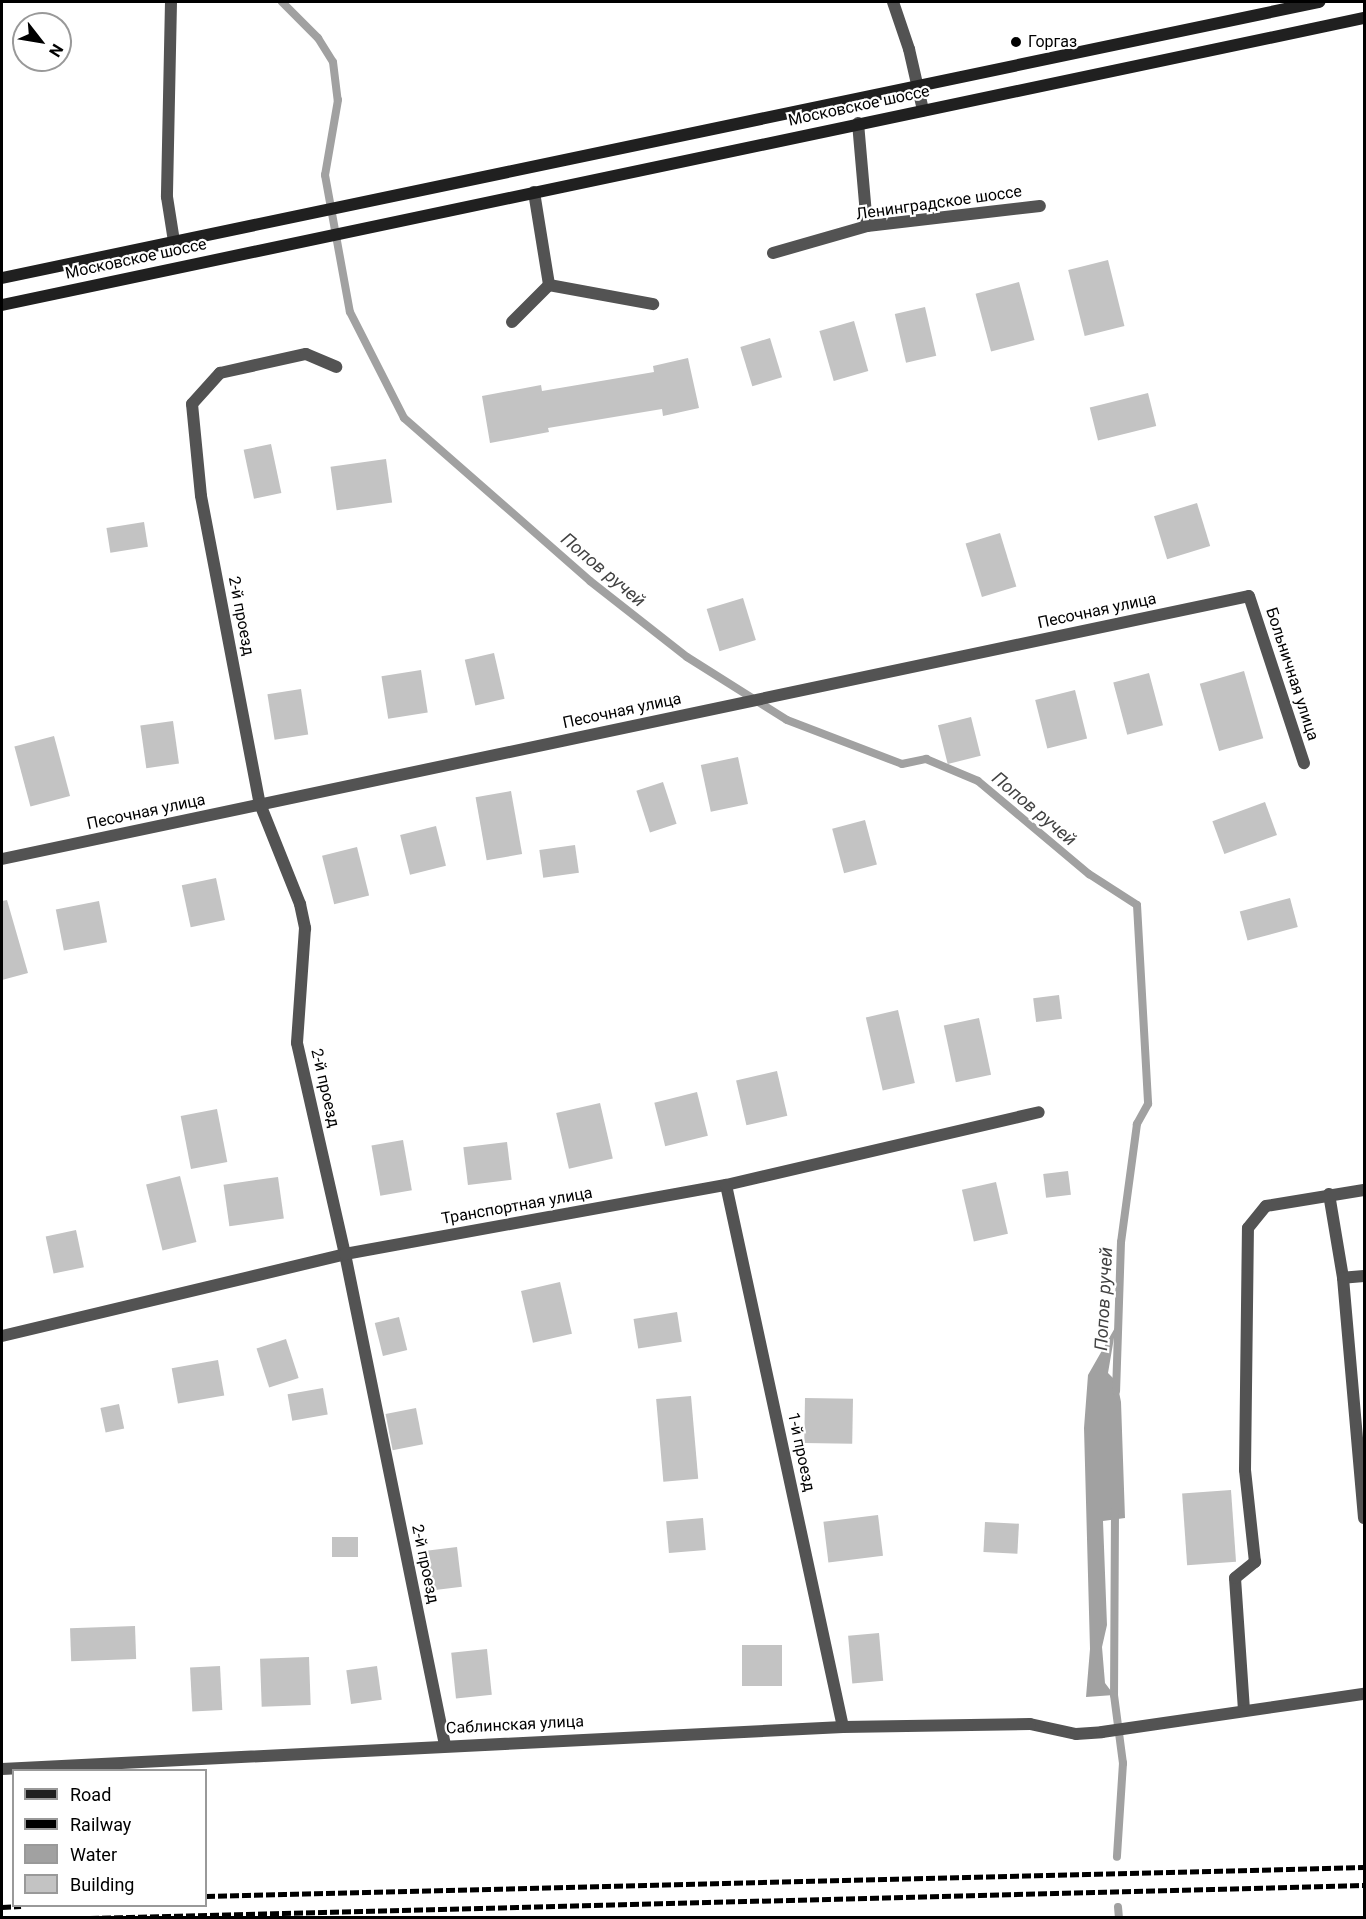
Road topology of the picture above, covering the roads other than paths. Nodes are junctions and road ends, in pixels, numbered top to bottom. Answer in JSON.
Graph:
{"nodes":[{"id":1,"x":171,"y":2,"type":"edge"},
{"id":2,"x":893,"y":2,"type":"edge"},
{"id":3,"x":1319,"y":2,"type":"edge"},
{"id":4,"x":1365,"y":18,"type":"edge"},
{"id":5,"x":917,"y":84,"type":"junction"},
{"id":6,"x":923,"y":110,"type":"junction"},
{"id":7,"x":858,"y":123,"type":"junction"},
{"id":8,"x":534,"y":192,"type":"junction"},
{"id":9,"x":1040,"y":206,"type":"dead end"},
{"id":10,"x":867,"y":226,"type":"junction"},
{"id":11,"x":174,"y":241,"type":"junction"},
{"id":12,"x":773,"y":253,"type":"dead end"},
{"id":13,"x":2,"y":278,"type":"edge"},
{"id":14,"x":549,"y":285,"type":"junction"},
{"id":15,"x":653,"y":304,"type":"dead end"},
{"id":16,"x":2,"y":305,"type":"edge"},
{"id":17,"x":512,"y":321,"type":"dead end"},
{"id":18,"x":336,"y":367,"type":"dead end"},
{"id":19,"x":1249,"y":596,"type":"joint"},
{"id":20,"x":1304,"y":763,"type":"dead end"},
{"id":21,"x":260,"y":804,"type":"junction"},
{"id":22,"x":2,"y":859,"type":"edge"},
{"id":23,"x":1039,"y":1112,"type":"dead end"},
{"id":24,"x":726,"y":1185,"type":"junction"},
{"id":25,"x":1365,"y":1190,"type":"edge"},
{"id":26,"x":1329,"y":1194,"type":"junction"},
{"id":27,"x":345,"y":1254,"type":"junction"},
{"id":28,"x":1365,"y":1276,"type":"edge"},
{"id":29,"x":1343,"y":1278,"type":"junction"},
{"id":30,"x":2,"y":1336,"type":"edge"},
{"id":31,"x":1365,"y":1364,"type":"edge"},
{"id":32,"x":1352,"y":1365,"type":"junction"},
{"id":33,"x":1362,"y":1454,"type":"edge"},
{"id":34,"x":1365,"y":1518,"type":"edge"},
{"id":35,"x":1365,"y":1694,"type":"edge"},
{"id":36,"x":1244,"y":1710,"type":"junction"},
{"id":37,"x":843,"y":1727,"type":"junction"},
{"id":38,"x":445,"y":1745,"type":"junction"},
{"id":39,"x":2,"y":1769,"type":"edge"}],
"edges":[{"from":1,"to":11,"type":"street"},
{"from":2,"to":5,"type":"street"},
{"from":3,"to":5,"type":"main road","name":"Московское шоссе"},
{"from":4,"to":6,"type":"main road","name":"Московское шоссе"},
{"from":5,"to":6,"type":"street"},
{"from":5,"to":11,"type":"main road","name":"Московское шоссе"},
{"from":6,"to":7,"type":"main road","name":"Московское шоссе"},
{"from":7,"to":8,"type":"main road","name":"Московское шоссе"},
{"from":7,"to":10,"type":"street"},
{"from":8,"to":14,"type":"street"},
{"from":8,"to":16,"type":"main road","name":"Московское шоссе"},
{"from":9,"to":10,"type":"street","name":"Ленинградское шоссе"},
{"from":10,"to":12,"type":"street","name":"Ленинградское шоссе"},
{"from":11,"to":13,"type":"main road","name":"Московское шоссе"},
{"from":14,"to":15,"type":"street"},
{"from":14,"to":17,"type":"street"},
{"from":18,"to":21,"type":"street","name":"2-й проезд"},
{"from":19,"to":20,"type":"street","name":"Больничная улица"},
{"from":19,"to":21,"type":"street","name":"Песочная улица"},
{"from":21,"to":22,"type":"street","name":"Песочная улица"},
{"from":21,"to":27,"type":"street","name":"2-й проезд"},
{"from":23,"to":24,"type":"street","name":"Транспортная улица"},
{"from":24,"to":27,"type":"street","name":"Транспортная улица"},
{"from":24,"to":37,"type":"street","name":"1-й проезд"},
{"from":25,"to":26,"type":"street"},
{"from":26,"to":29,"type":"street"},
{"from":26,"to":36,"type":"street"},
{"from":27,"to":30,"type":"street","name":"Транспортная улица"},
{"from":27,"to":38,"type":"street","name":"2-й проезд"},
{"from":28,"to":29,"type":"street"},
{"from":29,"to":32,"type":"street"},
{"from":31,"to":32,"type":"street"},
{"from":32,"to":33,"type":"street"},
{"from":33,"to":34,"type":"street"},
{"from":35,"to":36,"type":"street","name":"Саблинская улица"},
{"from":36,"to":37,"type":"street","name":"Саблинская улица"},
{"from":37,"to":38,"type":"street","name":"Саблинская улица"},
{"from":38,"to":39,"type":"street","name":"Саблинская улица"}]}
